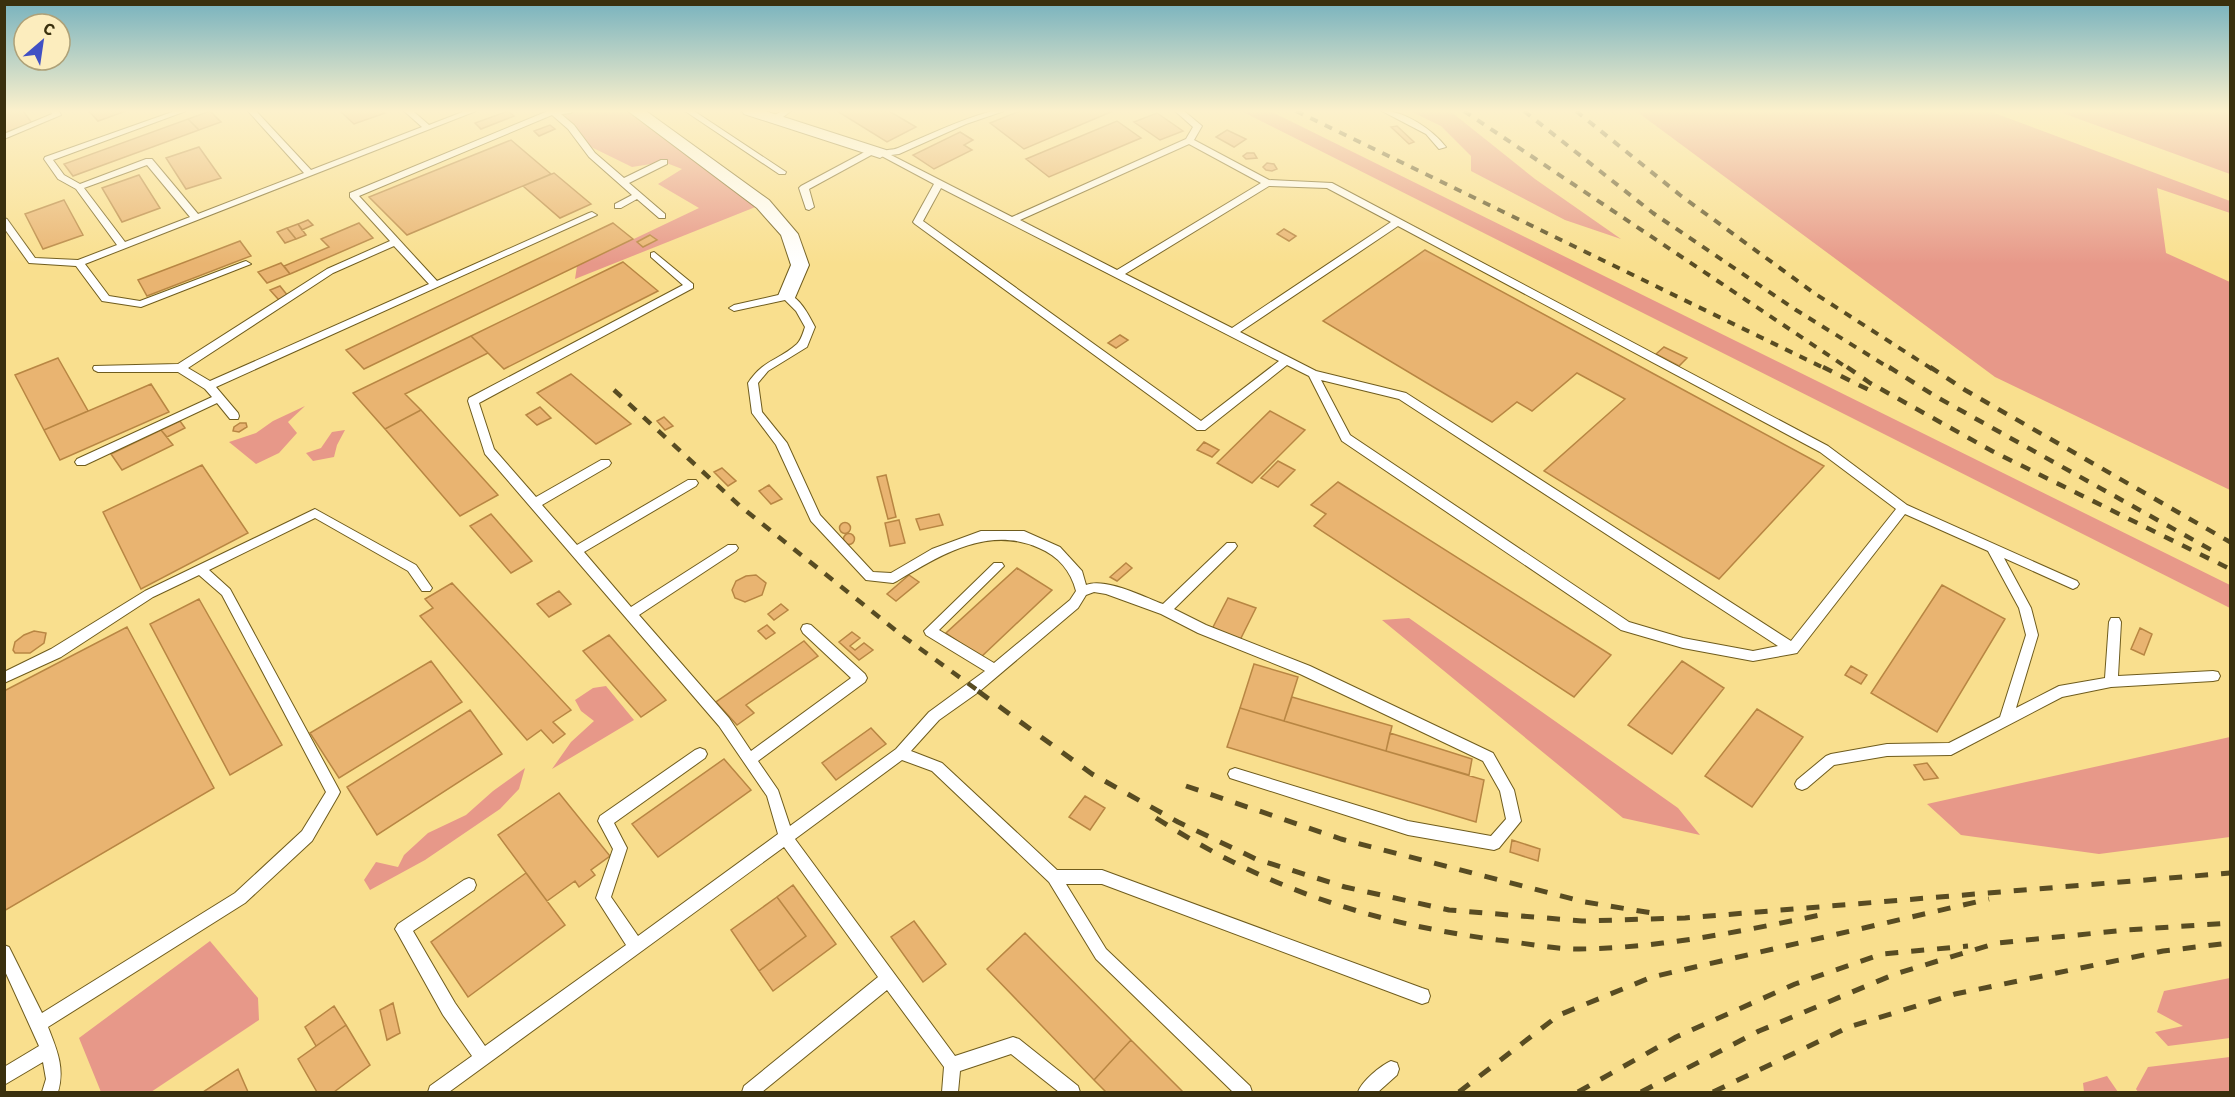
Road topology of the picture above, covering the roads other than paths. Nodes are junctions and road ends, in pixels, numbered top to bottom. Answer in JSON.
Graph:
{"nodes":[{"id":1,"x":50,"y":162,"type":"edge"},
{"id":2,"x":146,"y":162,"type":"edge"},
{"id":3,"x":150,"y":162,"type":"edge"},
{"id":4,"x":299,"y":162,"type":"edge"},
{"id":5,"x":340,"y":162,"type":"edge"},
{"id":6,"x":431,"y":162,"type":"edge"},
{"id":7,"x":600,"y":162,"type":"edge"},
{"id":8,"x":664,"y":162,"type":"dead end"},
{"id":9,"x":706,"y":162,"type":"edge"},
{"id":10,"x":767,"y":162,"type":"edge"},
{"id":11,"x":856,"y":162,"type":"edge"},
{"id":12,"x":897,"y":162,"type":"edge"},
{"id":13,"x":1142,"y":162,"type":"edge"},
{"id":14,"x":1228,"y":162,"type":"edge"},
{"id":15,"x":782,"y":172,"type":"dead end"},
{"id":16,"x":310,"y":174,"type":"junction"},
{"id":17,"x":622,"y":182,"type":"junction"},
{"id":18,"x":939,"y":182,"type":"junction"},
{"id":19,"x":1267,"y":183,"type":"junction"},
{"id":20,"x":79,"y":187,"type":"junction"},
{"id":21,"x":638,"y":195,"type":"junction"},
{"id":22,"x":618,"y":206,"type":"dead end"},
{"id":23,"x":809,"y":207,"type":"dead end"},
{"id":24,"x":592,"y":215,"type":"dead end"},
{"id":25,"x":662,"y":216,"type":"dead end"},
{"id":26,"x":196,"y":218,"type":"junction"},
{"id":27,"x":1013,"y":220,"type":"junction"},
{"id":28,"x":4,"y":221,"type":"edge"},
{"id":29,"x":1397,"y":222,"type":"junction"},
{"id":30,"x":396,"y":242,"type":"junction"},
{"id":31,"x":123,"y":246,"type":"junction"},
{"id":32,"x":654,"y":255,"type":"dead end"},
{"id":33,"x":79,"y":263,"type":"junction"},
{"id":34,"x":246,"y":264,"type":"dead end"},
{"id":35,"x":1118,"y":274,"type":"junction"},
{"id":36,"x":435,"y":285,"type":"junction"},
{"id":37,"x":787,"y":296,"type":"junction"},
{"id":38,"x":734,"y":308,"type":"dead end"},
{"id":39,"x":1232,"y":333,"type":"junction"},
{"id":40,"x":1286,"y":361,"type":"junction"},
{"id":41,"x":98,"y":368,"type":"dead end"},
{"id":42,"x":180,"y":368,"type":"junction"},
{"id":43,"x":1313,"y":374,"type":"junction"},
{"id":44,"x":209,"y":386,"type":"junction"},
{"id":45,"x":219,"y":398,"type":"junction"},
{"id":46,"x":234,"y":416,"type":"dead end"},
{"id":47,"x":81,"y":462,"type":"dead end"},
{"id":48,"x":605,"y":463,"type":"dead end"},
{"id":49,"x":692,"y":483,"type":"dead end"},
{"id":50,"x":534,"y":504,"type":"junction"},
{"id":51,"x":1903,"y":508,"type":"junction"},
{"id":52,"x":1232,"y":546,"type":"dead end"},
{"id":53,"x":1991,"y":546,"type":"junction"},
{"id":54,"x":732,"y":548,"type":"dead end"},
{"id":55,"x":575,"y":552,"type":"junction"},
{"id":56,"x":998,"y":566,"type":"dead end"},
{"id":57,"x":200,"y":569,"type":"junction"},
{"id":58,"x":2073,"y":584,"type":"dead end"},
{"id":59,"x":426,"y":588,"type":"dead end"},
{"id":60,"x":1082,"y":592,"type":"junction"},
{"id":61,"x":1165,"y":610,"type":"junction"},
{"id":62,"x":630,"y":614,"type":"junction"},
{"id":63,"x":2115,"y":622,"type":"dead end"},
{"id":64,"x":807,"y":629,"type":"dead end"},
{"id":65,"x":1792,"y":649,"type":"junction"},
{"id":66,"x":994,"y":670,"type":"junction"},
{"id":67,"x":2213,"y":676,"type":"dead end"},
{"id":68,"x":4,"y":678,"type":"edge"},
{"id":69,"x":2111,"y":682,"type":"junction"},
{"id":70,"x":2006,"y":719,"type":"junction"},
{"id":71,"x":901,"y":753,"type":"junction"},
{"id":72,"x":700,"y":754,"type":"dead end"},
{"id":73,"x":749,"y":760,"type":"junction"},
{"id":74,"x":1235,"y":774,"type":"dead end"},
{"id":75,"x":1802,"y":784,"type":"dead end"},
{"id":76,"x":786,"y":837,"type":"junction"},
{"id":77,"x":1054,"y":877,"type":"junction"},
{"id":78,"x":469,"y":885,"type":"dead end"},
{"id":79,"x":636,"y":947,"type":"junction"},
{"id":80,"x":4,"y":952,"type":"edge"},
{"id":81,"x":888,"y":979,"type":"junction"},
{"id":82,"x":1422,"y":996,"type":"dead end"},
{"id":83,"x":38,"y":1024,"type":"junction"},
{"id":84,"x":47,"y":1050,"type":"junction"},
{"id":85,"x":484,"y":1058,"type":"junction"},
{"id":86,"x":952,"y":1065,"type":"junction"},
{"id":87,"x":1391,"y":1069,"type":"dead end"},
{"id":88,"x":4,"y":1077,"type":"edge"},
{"id":89,"x":50,"y":1092,"type":"edge"},
{"id":90,"x":436,"y":1092,"type":"edge"},
{"id":91,"x":750,"y":1092,"type":"edge"},
{"id":92,"x":950,"y":1092,"type":"edge"},
{"id":93,"x":1072,"y":1092,"type":"edge"},
{"id":94,"x":1244,"y":1092,"type":"edge"},
{"id":95,"x":1366,"y":1092,"type":"edge"}],
"edges":[{"from":1,"to":20,"type":"lane"},
{"from":2,"to":20,"type":"lane"},
{"from":3,"to":26,"type":"lane"},
{"from":4,"to":16,"type":"lane"},
{"from":5,"to":16,"type":"lane"},
{"from":6,"to":30,"type":"lane"},
{"from":7,"to":17,"type":"lane"},
{"from":8,"to":17,"type":"lane"},
{"from":9,"to":37,"type":"street"},
{"from":10,"to":15,"type":"lane"},
{"from":11,"to":23,"type":"lane"},
{"from":12,"to":18,"type":"lane"},
{"from":13,"to":27,"type":"lane"},
{"from":14,"to":19,"type":"lane"},
{"from":16,"to":26,"type":"lane"},
{"from":17,"to":21,"type":"lane"},
{"from":18,"to":27,"type":"lane"},
{"from":18,"to":40,"type":"lane"},
{"from":19,"to":29,"type":"lane"},
{"from":19,"to":35,"type":"lane"},
{"from":20,"to":31,"type":"lane"},
{"from":21,"to":22,"type":"lane"},
{"from":21,"to":25,"type":"lane"},
{"from":24,"to":36,"type":"lane"},
{"from":26,"to":31,"type":"lane"},
{"from":27,"to":35,"type":"lane"},
{"from":28,"to":33,"type":"lane"},
{"from":29,"to":39,"type":"lane"},
{"from":29,"to":51,"type":"lane"},
{"from":30,"to":36,"type":"lane"},
{"from":30,"to":42,"type":"lane"},
{"from":31,"to":33,"type":"lane"},
{"from":32,"to":50,"type":"lane"},
{"from":33,"to":34,"type":"lane"},
{"from":35,"to":39,"type":"lane"},
{"from":36,"to":44,"type":"lane"},
{"from":37,"to":38,"type":"lane"},
{"from":37,"to":60,"type":"lane"},
{"from":39,"to":40,"type":"lane"},
{"from":40,"to":43,"type":"lane"},
{"from":41,"to":42,"type":"lane"},
{"from":42,"to":44,"type":"lane"},
{"from":43,"to":65,"type":"lane"},
{"from":43,"to":65,"type":"lane"},
{"from":44,"to":45,"type":"lane"},
{"from":45,"to":46,"type":"lane"},
{"from":45,"to":47,"type":"lane"},
{"from":48,"to":50,"type":"lane"},
{"from":49,"to":55,"type":"lane"},
{"from":50,"to":55,"type":"lane"},
{"from":51,"to":53,"type":"lane"},
{"from":51,"to":65,"type":"lane"},
{"from":52,"to":61,"type":"lane"},
{"from":53,"to":58,"type":"lane"},
{"from":53,"to":70,"type":"lane"},
{"from":54,"to":62,"type":"lane"},
{"from":55,"to":62,"type":"lane"},
{"from":56,"to":66,"type":"lane"},
{"from":57,"to":59,"type":"lane"},
{"from":57,"to":68,"type":"lane"},
{"from":57,"to":83,"type":"lane"},
{"from":60,"to":61,"type":"lane"},
{"from":60,"to":66,"type":"lane"},
{"from":61,"to":74,"type":"lane"},
{"from":62,"to":73,"type":"lane"},
{"from":63,"to":69,"type":"lane"},
{"from":64,"to":73,"type":"lane"},
{"from":66,"to":71,"type":"lane"},
{"from":67,"to":69,"type":"lane"},
{"from":69,"to":70,"type":"lane"},
{"from":70,"to":75,"type":"lane"},
{"from":71,"to":76,"type":"lane"},
{"from":71,"to":77,"type":"lane"},
{"from":72,"to":79,"type":"lane"},
{"from":73,"to":76,"type":"lane"},
{"from":76,"to":79,"type":"lane"},
{"from":76,"to":81,"type":"lane"},
{"from":77,"to":82,"type":"lane"},
{"from":77,"to":94,"type":"lane"},
{"from":78,"to":85,"type":"lane"},
{"from":79,"to":85,"type":"lane"},
{"from":80,"to":83,"type":"lane"},
{"from":81,"to":86,"type":"lane"},
{"from":81,"to":91,"type":"lane"},
{"from":83,"to":84,"type":"lane"},
{"from":84,"to":88,"type":"lane"},
{"from":84,"to":89,"type":"lane"},
{"from":85,"to":90,"type":"lane"},
{"from":86,"to":92,"type":"lane"},
{"from":86,"to":93,"type":"lane"},
{"from":87,"to":95,"type":"lane"}]}
